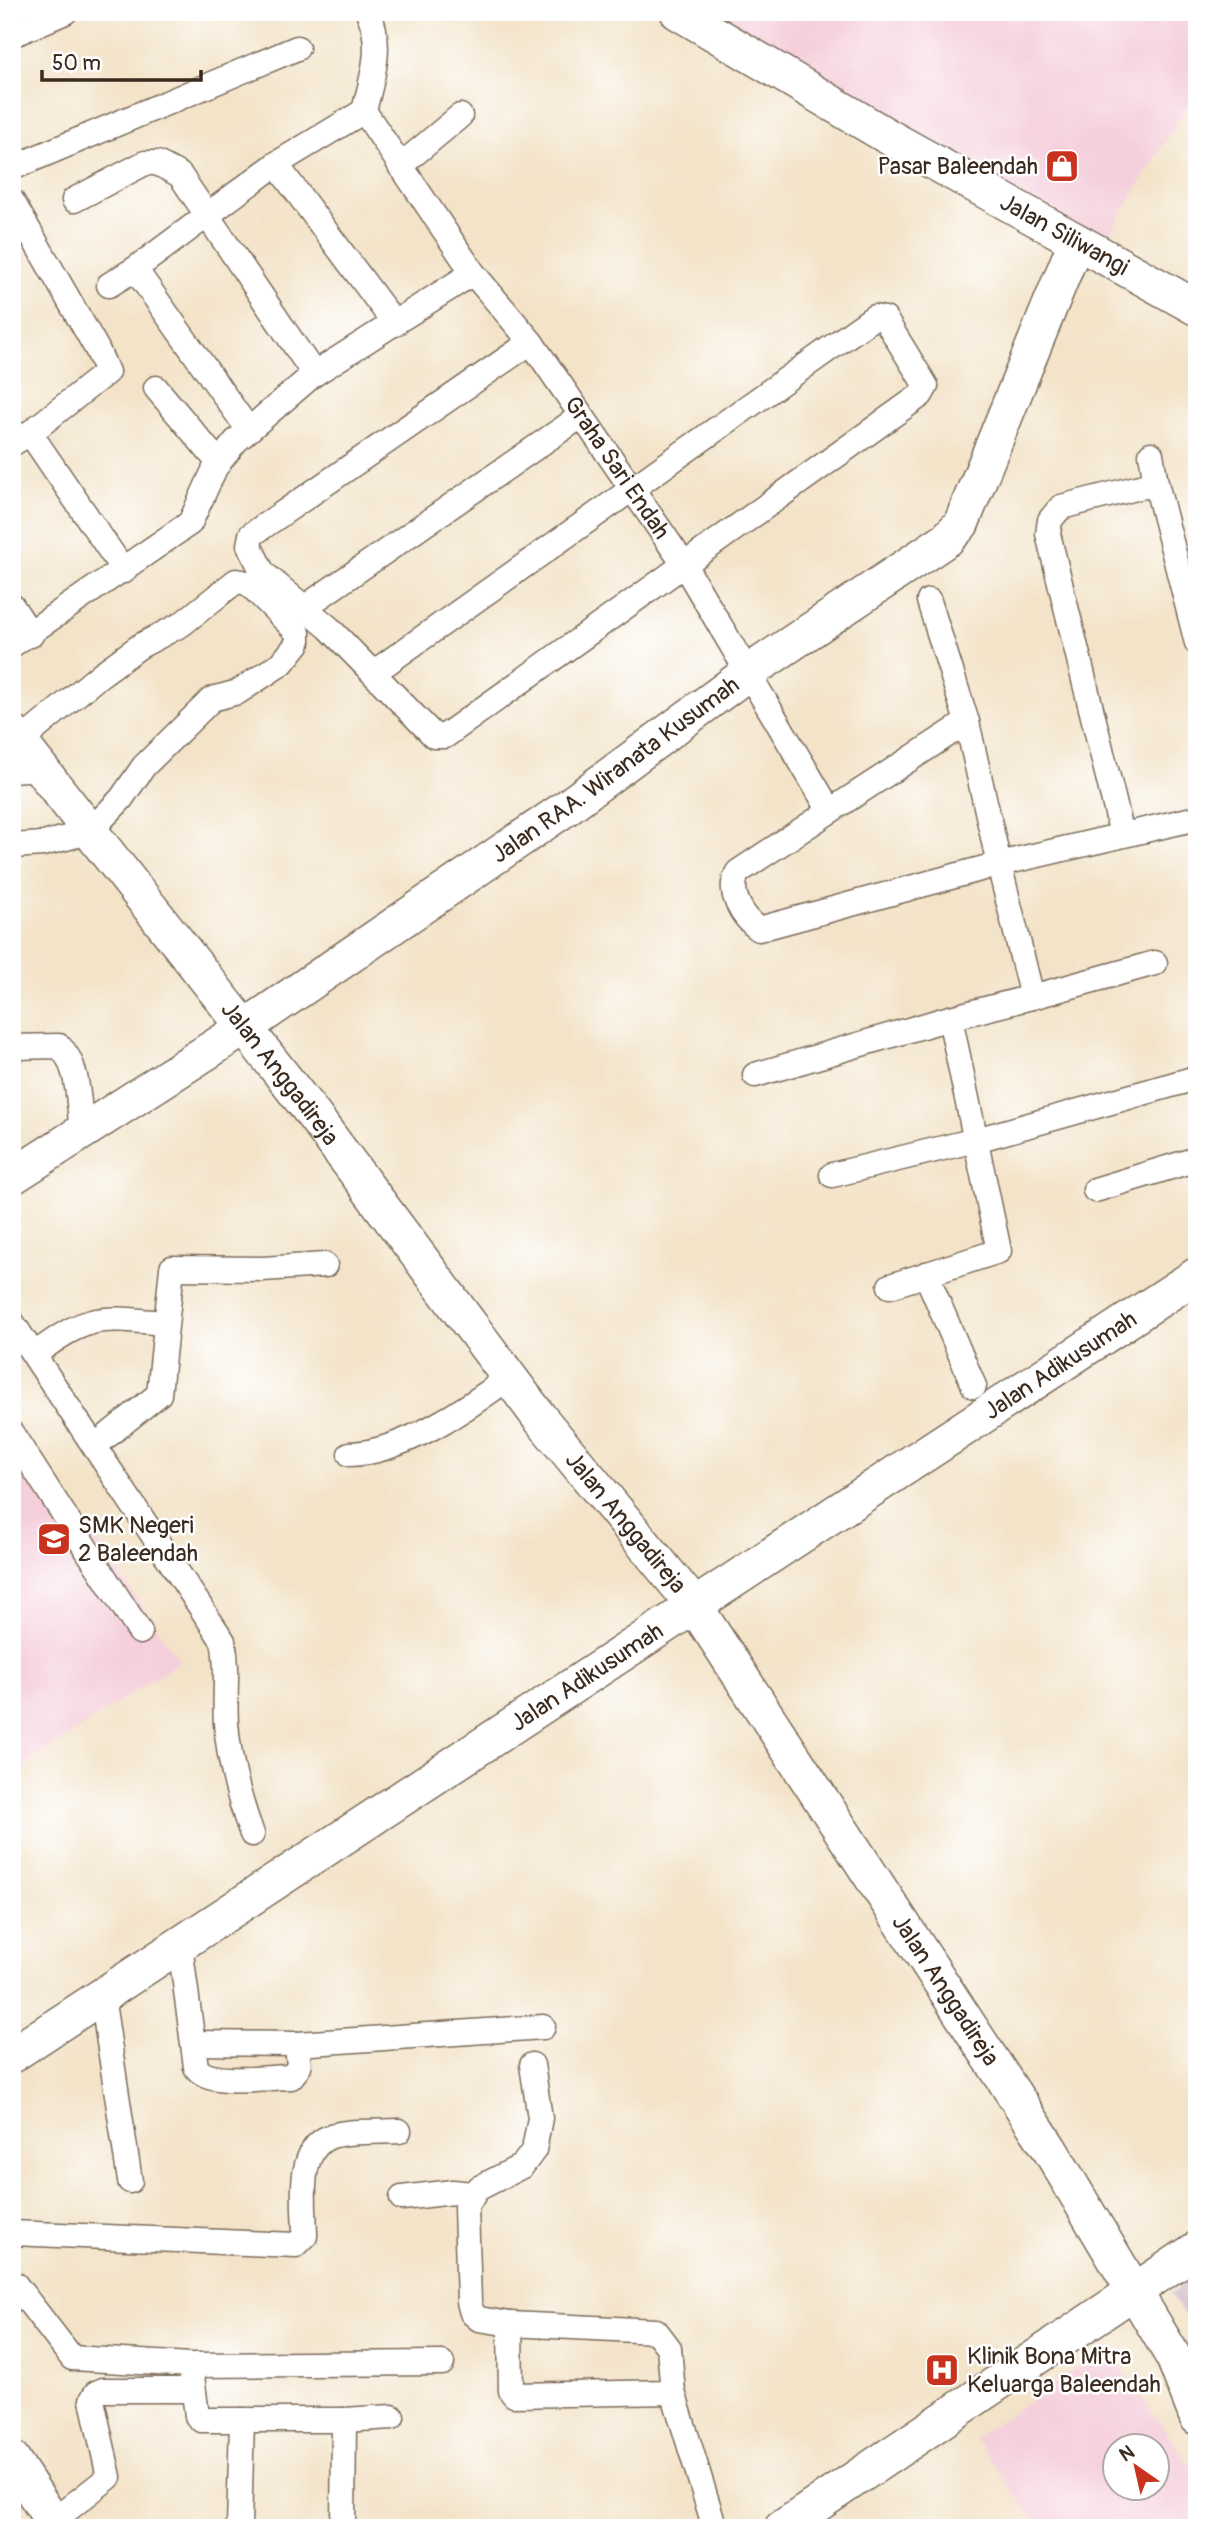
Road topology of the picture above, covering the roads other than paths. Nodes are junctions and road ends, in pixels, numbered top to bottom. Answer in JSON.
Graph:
{"nodes":[{"id":1,"x":369,"y":12,"type":"edge"},
{"id":2,"x":678,"y":12,"type":"edge"},
{"id":3,"x":51,"y":15,"type":"edge"},
{"id":4,"x":12,"y":35,"type":"edge"},
{"id":5,"x":297,"y":48,"type":"dead end"},
{"id":6,"x":364,"y":111,"type":"junction"},
{"id":7,"x":460,"y":116,"type":"dead end"},
{"id":8,"x":276,"y":164,"type":"junction"},
{"id":9,"x":400,"y":166,"type":"junction"},
{"id":10,"x":12,"y":168,"type":"edge"},
{"id":11,"x":12,"y":201,"type":"edge"},
{"id":12,"x":74,"y":201,"type":"dead end"},
{"id":13,"x":206,"y":215,"type":"junction"},
{"id":14,"x":1076,"y":242,"type":"junction"},
{"id":15,"x":135,"y":269,"type":"junction"},
{"id":16,"x":473,"y":273,"type":"junction"},
{"id":17,"x":108,"y":285,"type":"dead end"},
{"id":18,"x":1197,"y":308,"type":"edge"},
{"id":19,"x":395,"y":324,"type":"junction"},
{"id":20,"x":531,"y":342,"type":"junction"},
{"id":21,"x":314,"y":374,"type":"junction"},
{"id":22,"x":156,"y":388,"type":"dead end"},
{"id":23,"x":582,"y":416,"type":"junction"},
{"id":24,"x":248,"y":429,"type":"junction"},
{"id":25,"x":21,"y":439,"type":"edge"},
{"id":26,"x":1151,"y":454,"type":"dead end"},
{"id":27,"x":219,"y":463,"type":"junction"},
{"id":28,"x":1156,"y":484,"type":"junction"},
{"id":29,"x":631,"y":487,"type":"junction"},
{"id":30,"x":683,"y":564,"type":"junction"},
{"id":31,"x":124,"y":571,"type":"junction"},
{"id":32,"x":929,"y":601,"type":"dead end"},
{"id":33,"x":12,"y":606,"type":"edge"},
{"id":34,"x":305,"y":607,"type":"junction"},
{"id":35,"x":1195,"y":632,"type":"edge"},
{"id":36,"x":22,"y":640,"type":"edge"},
{"id":37,"x":749,"y":672,"type":"junction"},
{"id":38,"x":373,"y":673,"type":"junction"},
{"id":39,"x":967,"y":722,"type":"junction"},
{"id":40,"x":21,"y":753,"type":"edge"},
{"id":41,"x":830,"y":811,"type":"junction"},
{"id":42,"x":1197,"y":818,"type":"edge"},
{"id":43,"x":89,"y":832,"type":"junction"},
{"id":44,"x":1122,"y":834,"type":"junction"},
{"id":45,"x":12,"y":846,"type":"edge"},
{"id":46,"x":999,"y":864,"type":"junction"},
{"id":47,"x":1155,"y":962,"type":"dead end"},
{"id":48,"x":1032,"y":997,"type":"junction"},
{"id":49,"x":950,"y":1018,"type":"junction"},
{"id":50,"x":244,"y":1028,"type":"junction"},
{"id":51,"x":12,"y":1047,"type":"edge"},
{"id":52,"x":755,"y":1074,"type":"dead end"},
{"id":53,"x":1189,"y":1080,"type":"dead end"},
{"id":54,"x":82,"y":1131,"type":"junction"},
{"id":55,"x":976,"y":1140,"type":"junction"},
{"id":56,"x":1197,"y":1159,"type":"edge"},
{"id":57,"x":832,"y":1175,"type":"dead end"},
{"id":58,"x":12,"y":1177,"type":"edge"},
{"id":59,"x":1095,"y":1190,"type":"dead end"},
{"id":60,"x":325,"y":1265,"type":"dead end"},
{"id":61,"x":926,"y":1275,"type":"junction"},
{"id":62,"x":1197,"y":1275,"type":"edge"},
{"id":63,"x":890,"y":1286,"type":"dead end"},
{"id":64,"x":12,"y":1322,"type":"edge"},
{"id":65,"x":164,"y":1323,"type":"junction"},
{"id":66,"x":35,"y":1354,"type":"junction"},
{"id":67,"x":509,"y":1377,"type":"junction"},
{"id":68,"x":974,"y":1386,"type":"dead end"},
{"id":69,"x":12,"y":1434,"type":"edge"},
{"id":70,"x":96,"y":1445,"type":"junction"},
{"id":71,"x":350,"y":1454,"type":"dead end"},
{"id":72,"x":694,"y":1605,"type":"junction"},
{"id":73,"x":140,"y":1632,"type":"dead end"},
{"id":74,"x":252,"y":1834,"type":"dead end"},
{"id":75,"x":180,"y":1945,"type":"junction"},
{"id":76,"x":102,"y":1996,"type":"junction"},
{"id":77,"x":543,"y":2027,"type":"dead end"},
{"id":78,"x":195,"y":2043,"type":"junction"},
{"id":79,"x":297,"y":2045,"type":"junction"},
{"id":80,"x":12,"y":2055,"type":"edge"},
{"id":81,"x":532,"y":2065,"type":"dead end"},
{"id":82,"x":399,"y":2131,"type":"dead end"},
{"id":83,"x":130,"y":2181,"type":"dead end"},
{"id":84,"x":471,"y":2194,"type":"junction"},
{"id":85,"x":402,"y":2198,"type":"dead end"},
{"id":86,"x":12,"y":2233,"type":"edge"},
{"id":87,"x":1197,"y":2249,"type":"edge"},
{"id":88,"x":13,"y":2283,"type":"edge"},
{"id":89,"x":1134,"y":2292,"type":"junction"},
{"id":90,"x":510,"y":2324,"type":"junction"},
{"id":91,"x":442,"y":2363,"type":"dead end"},
{"id":92,"x":191,"y":2365,"type":"junction"},
{"id":93,"x":1186,"y":2368,"type":"edge"},
{"id":94,"x":194,"y":2390,"type":"junction"},
{"id":95,"x":673,"y":2392,"type":"junction"},
{"id":96,"x":392,"y":2417,"type":"dead end"},
{"id":97,"x":1197,"y":2417,"type":"edge"},
{"id":98,"x":242,"y":2420,"type":"junction"},
{"id":99,"x":344,"y":2420,"type":"junction"},
{"id":100,"x":12,"y":2459,"type":"edge"},
{"id":101,"x":55,"y":2525,"type":"edge"},
{"id":102,"x":239,"y":2528,"type":"edge"},
{"id":103,"x":343,"y":2528,"type":"edge"},
{"id":104,"x":715,"y":2528,"type":"edge"},
{"id":105,"x":782,"y":2528,"type":"edge"}],
"edges":[{"from":1,"to":6,"type":"street"},
{"from":2,"to":14,"type":"main road","name":"Jalan Siliwangi"},
{"from":3,"to":4,"type":"street"},
{"from":5,"to":10,"type":"street"},
{"from":6,"to":8,"type":"street"},
{"from":6,"to":9,"type":"street","name":"Graha Sari Endah"},
{"from":7,"to":9,"type":"street"},
{"from":8,"to":13,"type":"street"},
{"from":8,"to":19,"type":"street"},
{"from":9,"to":16,"type":"street","name":"Graha Sari Endah"},
{"from":11,"to":25,"type":"street"},
{"from":12,"to":13,"type":"street"},
{"from":13,"to":15,"type":"street"},
{"from":13,"to":21,"type":"street"},
{"from":14,"to":18,"type":"main road","name":"Jalan Siliwangi"},
{"from":14,"to":37,"type":"main road","name":"Jalan RAA. Wiranata Kusumah"},
{"from":15,"to":17,"type":"street"},
{"from":15,"to":24,"type":"street"},
{"from":16,"to":19,"type":"street"},
{"from":16,"to":20,"type":"street","name":"Graha Sari Endah"},
{"from":19,"to":21,"type":"street"},
{"from":20,"to":23,"type":"street","name":"Graha Sari Endah"},
{"from":20,"to":34,"type":"street"},
{"from":21,"to":24,"type":"street"},
{"from":22,"to":27,"type":"street"},
{"from":23,"to":29,"type":"street","name":"Graha Sari Endah"},
{"from":23,"to":34,"type":"street"},
{"from":24,"to":27,"type":"street"},
{"from":25,"to":31,"type":"street"},
{"from":26,"to":28,"type":"street"},
{"from":27,"to":31,"type":"street"},
{"from":28,"to":35,"type":"street"},
{"from":28,"to":44,"type":"street"},
{"from":29,"to":30,"type":"street","name":"Graha Sari Endah"},
{"from":29,"to":30,"type":"street"},
{"from":29,"to":38,"type":"street"},
{"from":30,"to":37,"type":"street","name":"Graha Sari Endah"},
{"from":30,"to":38,"type":"street"},
{"from":31,"to":36,"type":"street"},
{"from":32,"to":39,"type":"street"},
{"from":33,"to":36,"type":"street"},
{"from":34,"to":38,"type":"street"},
{"from":37,"to":41,"type":"street","name":"Graha Sari Endah"},
{"from":37,"to":50,"type":"main road","name":"Jalan RAA. Wiranata Kusumah"},
{"from":39,"to":41,"type":"street"},
{"from":39,"to":46,"type":"street"},
{"from":40,"to":43,"type":"main road","name":"Jalan Anggadireja"},
{"from":40,"to":43,"type":"street"},
{"from":41,"to":46,"type":"street"},
{"from":42,"to":44,"type":"street"},
{"from":43,"to":45,"type":"street"},
{"from":43,"to":50,"type":"main road","name":"Jalan Anggadireja"},
{"from":44,"to":46,"type":"street"},
{"from":46,"to":48,"type":"street"},
{"from":47,"to":48,"type":"street"},
{"from":48,"to":49,"type":"street"},
{"from":49,"to":52,"type":"street"},
{"from":49,"to":55,"type":"street"},
{"from":50,"to":54,"type":"main road","name":"Jalan RAA. Wiranata Kusumah"},
{"from":50,"to":67,"type":"main road","name":"Jalan Anggadireja"},
{"from":51,"to":54,"type":"street"},
{"from":53,"to":55,"type":"street"},
{"from":54,"to":58,"type":"main road","name":"Jalan RAA. Wiranata Kusumah"},
{"from":55,"to":57,"type":"street"},
{"from":55,"to":61,"type":"street"},
{"from":56,"to":59,"type":"street"},
{"from":60,"to":65,"type":"street"},
{"from":61,"to":63,"type":"street"},
{"from":61,"to":68,"type":"street"},
{"from":62,"to":72,"type":"main road","name":"Jalan Adikusumah"},
{"from":64,"to":66,"type":"street"},
{"from":65,"to":66,"type":"street"},
{"from":65,"to":70,"type":"street"},
{"from":66,"to":70,"type":"street"},
{"from":67,"to":71,"type":"street"},
{"from":67,"to":72,"type":"main road","name":"Jalan Anggadireja"},
{"from":69,"to":73,"type":"street"},
{"from":70,"to":74,"type":"street"},
{"from":72,"to":75,"type":"main road","name":"Jalan Adikusumah"},
{"from":72,"to":89,"type":"main road","name":"Jalan Anggadireja"},
{"from":75,"to":76,"type":"main road","name":"Jalan Adikusumah"},
{"from":75,"to":78,"type":"street"},
{"from":76,"to":80,"type":"main road","name":"Jalan Adikusumah"},
{"from":76,"to":83,"type":"street"},
{"from":77,"to":79,"type":"street"},
{"from":78,"to":79,"type":"street"},
{"from":78,"to":79,"type":"street"},
{"from":81,"to":84,"type":"street"},
{"from":82,"to":86,"type":"street"},
{"from":84,"to":85,"type":"street"},
{"from":84,"to":90,"type":"street"},
{"from":87,"to":89,"type":"main road"},
{"from":88,"to":92,"type":"street"},
{"from":89,"to":93,"type":"main road","name":"Jalan Anggadireja"},
{"from":89,"to":105,"type":"main road"},
{"from":90,"to":95,"type":"street"},
{"from":90,"to":95,"type":"street"},
{"from":91,"to":92,"type":"street"},
{"from":92,"to":94,"type":"street"},
{"from":93,"to":97,"type":"main road","name":"Jalan Anggadireja"},
{"from":94,"to":98,"type":"street"},
{"from":94,"to":101,"type":"street"},
{"from":95,"to":104,"type":"street"},
{"from":96,"to":99,"type":"street"},
{"from":98,"to":99,"type":"street"},
{"from":98,"to":102,"type":"street"},
{"from":99,"to":103,"type":"street"},
{"from":100,"to":101,"type":"main road"}]}
